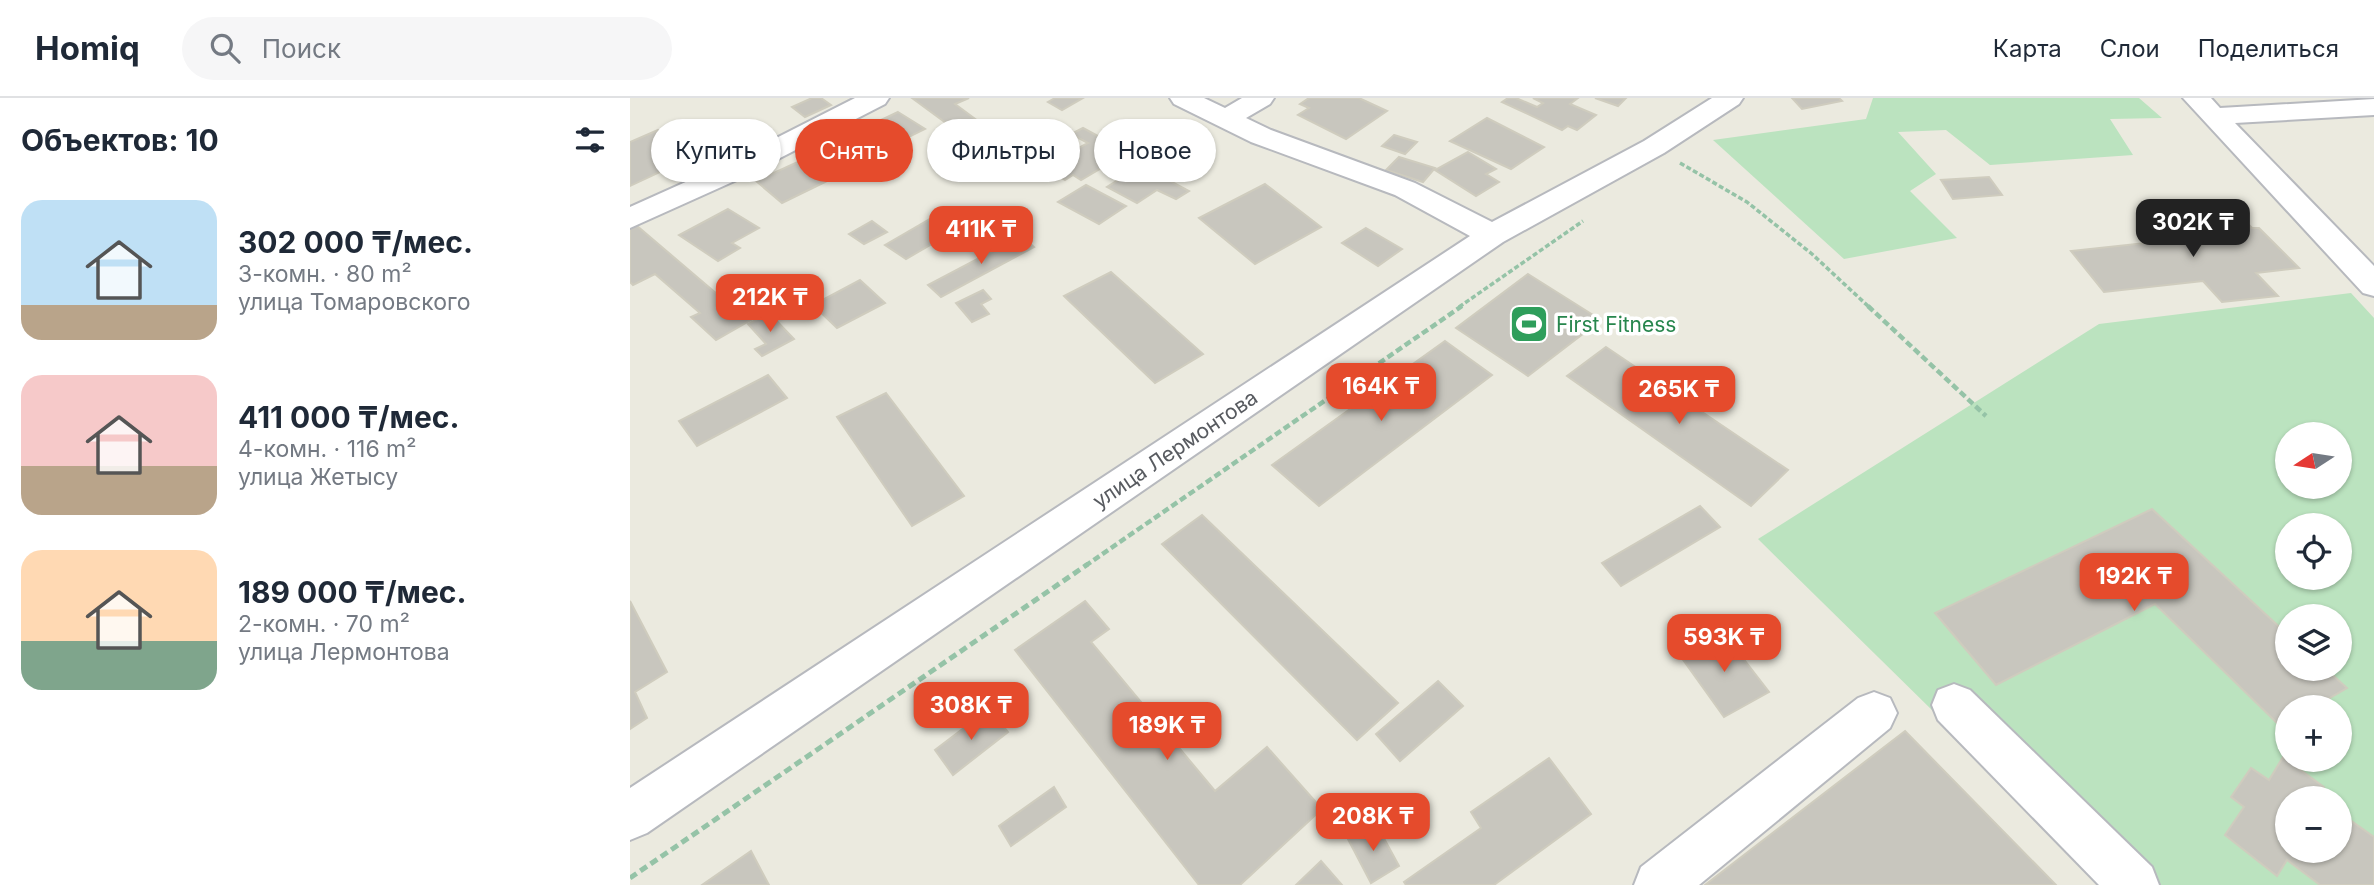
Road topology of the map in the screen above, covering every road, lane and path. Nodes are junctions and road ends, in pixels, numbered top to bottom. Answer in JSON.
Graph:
{"nodes":[{"id":1,"x":876,"y":98,"type":"edge"},
{"id":2,"x":1184,"y":98,"type":"edge"},
{"id":3,"x":1261,"y":98,"type":"edge"},
{"id":4,"x":1730,"y":98,"type":"edge"},
{"id":5,"x":2205,"y":107,"type":"edge"},
{"id":6,"x":2374,"y":107,"type":"edge"},
{"id":7,"x":1226,"y":119,"type":"junction"},
{"id":8,"x":1654,"y":147,"type":"junction"},
{"id":9,"x":1589,"y":217,"type":"dead end"},
{"id":10,"x":630,"y":219,"type":"edge"},
{"id":11,"x":1492,"y":235,"type":"junction"},
{"id":12,"x":2374,"y":285,"type":"edge"},
{"id":13,"x":1986,"y":416,"type":"dead end"},
{"id":14,"x":1954,"y":705,"type":"dead end"},
{"id":15,"x":1874,"y":713,"type":"dead end"},
{"id":16,"x":630,"y":816,"type":"edge"},
{"id":17,"x":630,"y":878,"type":"edge"},
{"id":18,"x":1659,"y":885,"type":"edge"},
{"id":19,"x":2134,"y":885,"type":"edge"}],
"edges":[{"from":1,"to":10,"type":"street"},
{"from":2,"to":7,"type":"street"},
{"from":3,"to":7,"type":"street"},
{"from":4,"to":8,"type":"street","name":"улица Лермонтова"},
{"from":5,"to":6,"type":"street"},
{"from":5,"to":12,"type":"street"},
{"from":7,"to":11,"type":"street"},
{"from":8,"to":11,"type":"street","name":"улица Лермонтова"},
{"from":8,"to":13,"type":"path"},
{"from":9,"to":17,"type":"path"},
{"from":11,"to":16,"type":"street","name":"улица Лермонтова"},
{"from":14,"to":19,"type":"street"},
{"from":15,"to":18,"type":"street"}]}
